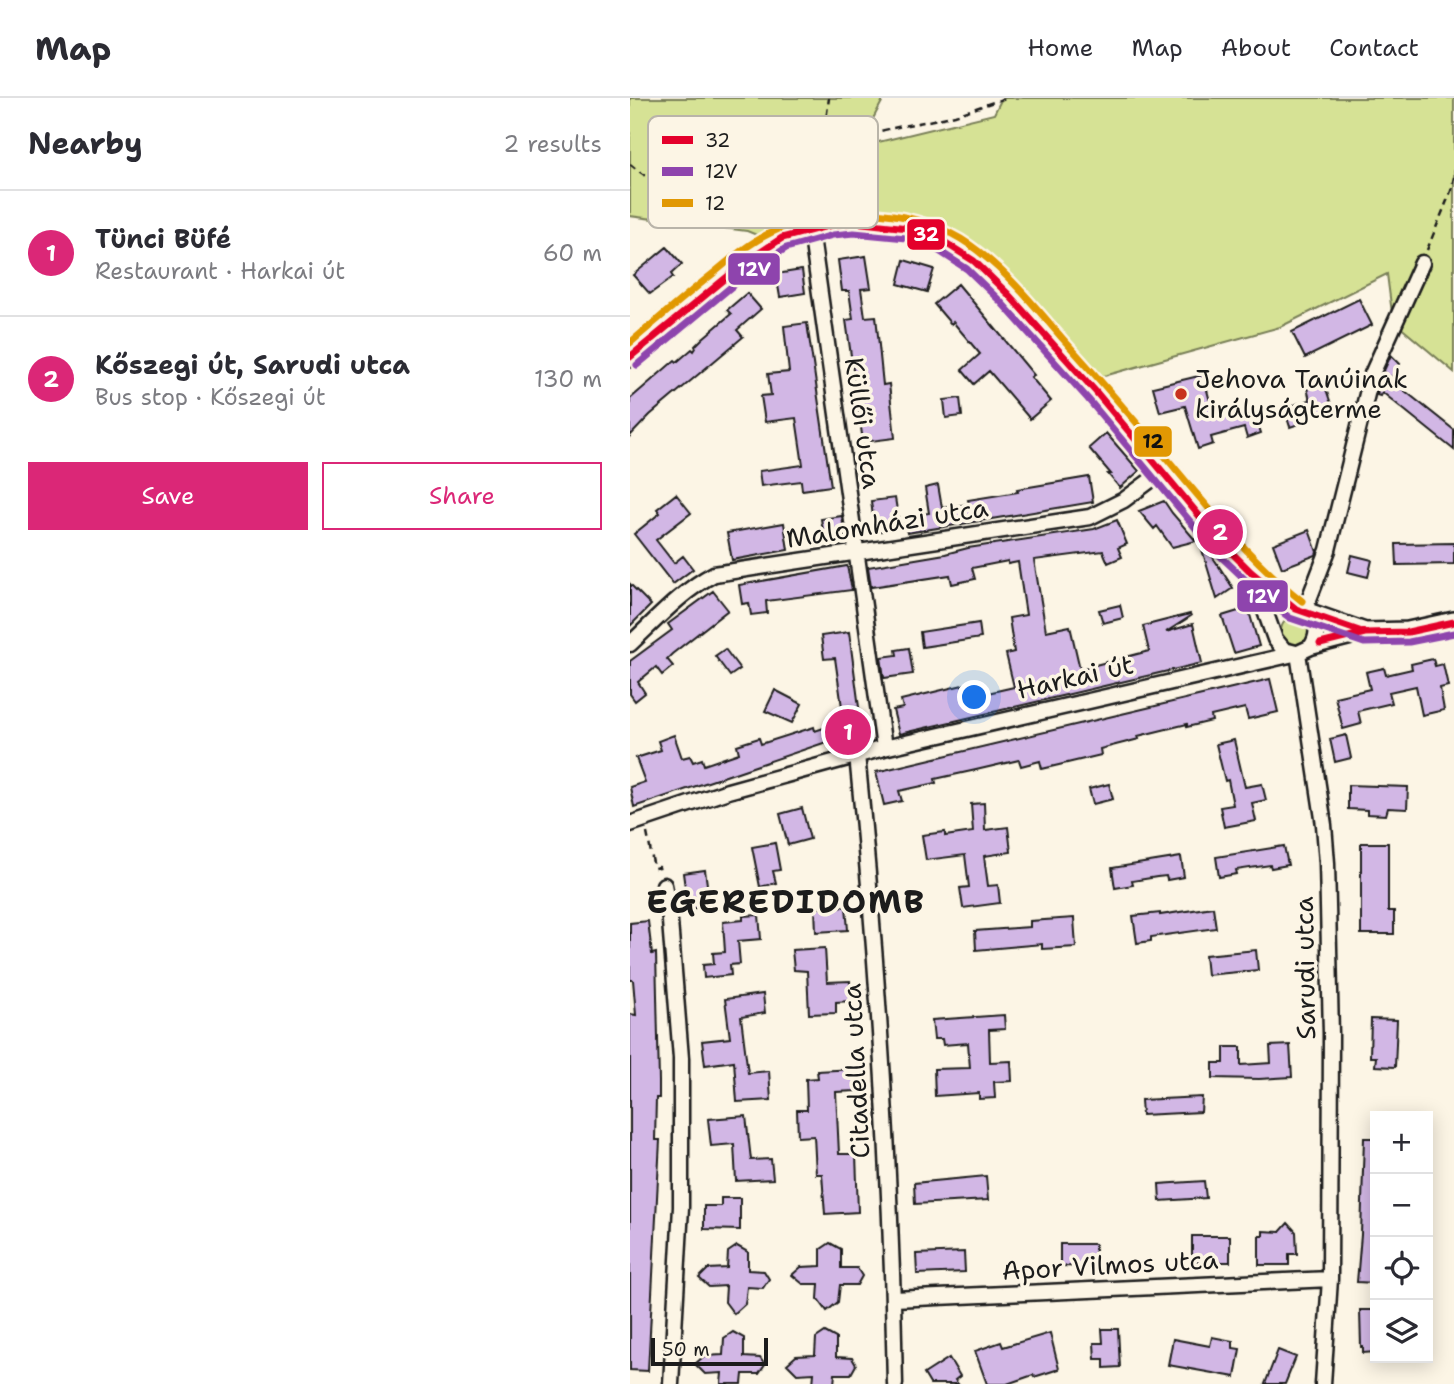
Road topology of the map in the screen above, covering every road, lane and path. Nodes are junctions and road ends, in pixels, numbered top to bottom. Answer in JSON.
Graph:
{"nodes":[{"id":1,"x":829,"y":98,"type":"edge"},
{"id":2,"x":1006,"y":98,"type":"edge"},
{"id":3,"x":827,"y":116,"type":"edge"},
{"id":4,"x":878,"y":132,"type":"edge"},
{"id":5,"x":630,"y":164,"type":"edge"},
{"id":6,"x":648,"y":177,"type":"edge"},
{"id":7,"x":1454,"y":177,"type":"edge"},
{"id":8,"x":878,"y":225,"type":"edge"},
{"id":9,"x":822,"y":228,"type":"edge"},
{"id":10,"x":811,"y":230,"type":"junction"},
{"id":11,"x":1422,"y":263,"type":"joint"},
{"id":12,"x":630,"y":357,"type":"edge"},
{"id":13,"x":1163,"y":471,"type":"junction"},
{"id":14,"x":856,"y":553,"type":"junction"},
{"id":15,"x":1251,"y":572,"type":"junction"},
{"id":16,"x":1303,"y":612,"type":"junction"},
{"id":17,"x":1454,"y":622,"type":"edge"},
{"id":18,"x":1273,"y":632,"type":"junction"},
{"id":19,"x":1365,"y":633,"type":"junction"},
{"id":20,"x":630,"y":644,"type":"edge"},
{"id":21,"x":1304,"y":650,"type":"junction"},
{"id":22,"x":884,"y":748,"type":"junction"},
{"id":23,"x":857,"y":755,"type":"junction"},
{"id":24,"x":630,"y":824,"type":"edge"},
{"id":25,"x":648,"y":837,"type":"dead end"},
{"id":26,"x":653,"y":867,"type":"dead end"},
{"id":27,"x":664,"y":885,"type":"dead end"},
{"id":28,"x":1330,"y":1279,"type":"junction"},
{"id":29,"x":894,"y":1299,"type":"junction"},
{"id":30,"x":671,"y":1384,"type":"edge"},
{"id":31,"x":895,"y":1384,"type":"edge"},
{"id":32,"x":1323,"y":1384,"type":"edge"}],
"edges":[{"from":1,"to":3,"type":"path"},
{"from":2,"to":4,"type":"path"},
{"from":5,"to":6,"type":"path"},
{"from":7,"to":11,"type":"path"},
{"from":8,"to":13,"type":"main road"},
{"from":9,"to":10,"type":"main road"},
{"from":10,"to":12,"type":"main road"},
{"from":10,"to":14,"type":"street","name":"Küllői utca"},
{"from":11,"to":16,"type":"street"},
{"from":13,"to":14,"type":"street","name":"Malomházi utca"},
{"from":13,"to":15,"type":"main road"},
{"from":14,"to":20,"type":"street","name":"Malomházi utca"},
{"from":14,"to":22,"type":"street","name":"Küllői utca"},
{"from":15,"to":16,"type":"main road"},
{"from":15,"to":18,"type":"street"},
{"from":16,"to":18,"type":"street"},
{"from":16,"to":19,"type":"main road"},
{"from":16,"to":21,"type":"street"},
{"from":17,"to":19,"type":"main road","name":"Harkai út"},
{"from":18,"to":21,"type":"street"},
{"from":19,"to":21,"type":"street","name":"Harkai út"},
{"from":21,"to":22,"type":"street","name":"Harkai út"},
{"from":21,"to":28,"type":"street","name":"Sarudi utca"},
{"from":22,"to":23,"type":"street","name":"Harkai út"},
{"from":23,"to":24,"type":"street","name":"Harkai út"},
{"from":23,"to":29,"type":"street","name":"Citadella utca"},
{"from":25,"to":26,"type":"path"},
{"from":27,"to":30,"type":"street"},
{"from":28,"to":29,"type":"street","name":"Apor Vilmos utca"},
{"from":28,"to":32,"type":"street","name":"Sarudi utca"},
{"from":29,"to":31,"type":"street","name":"Citadella utca"}]}
